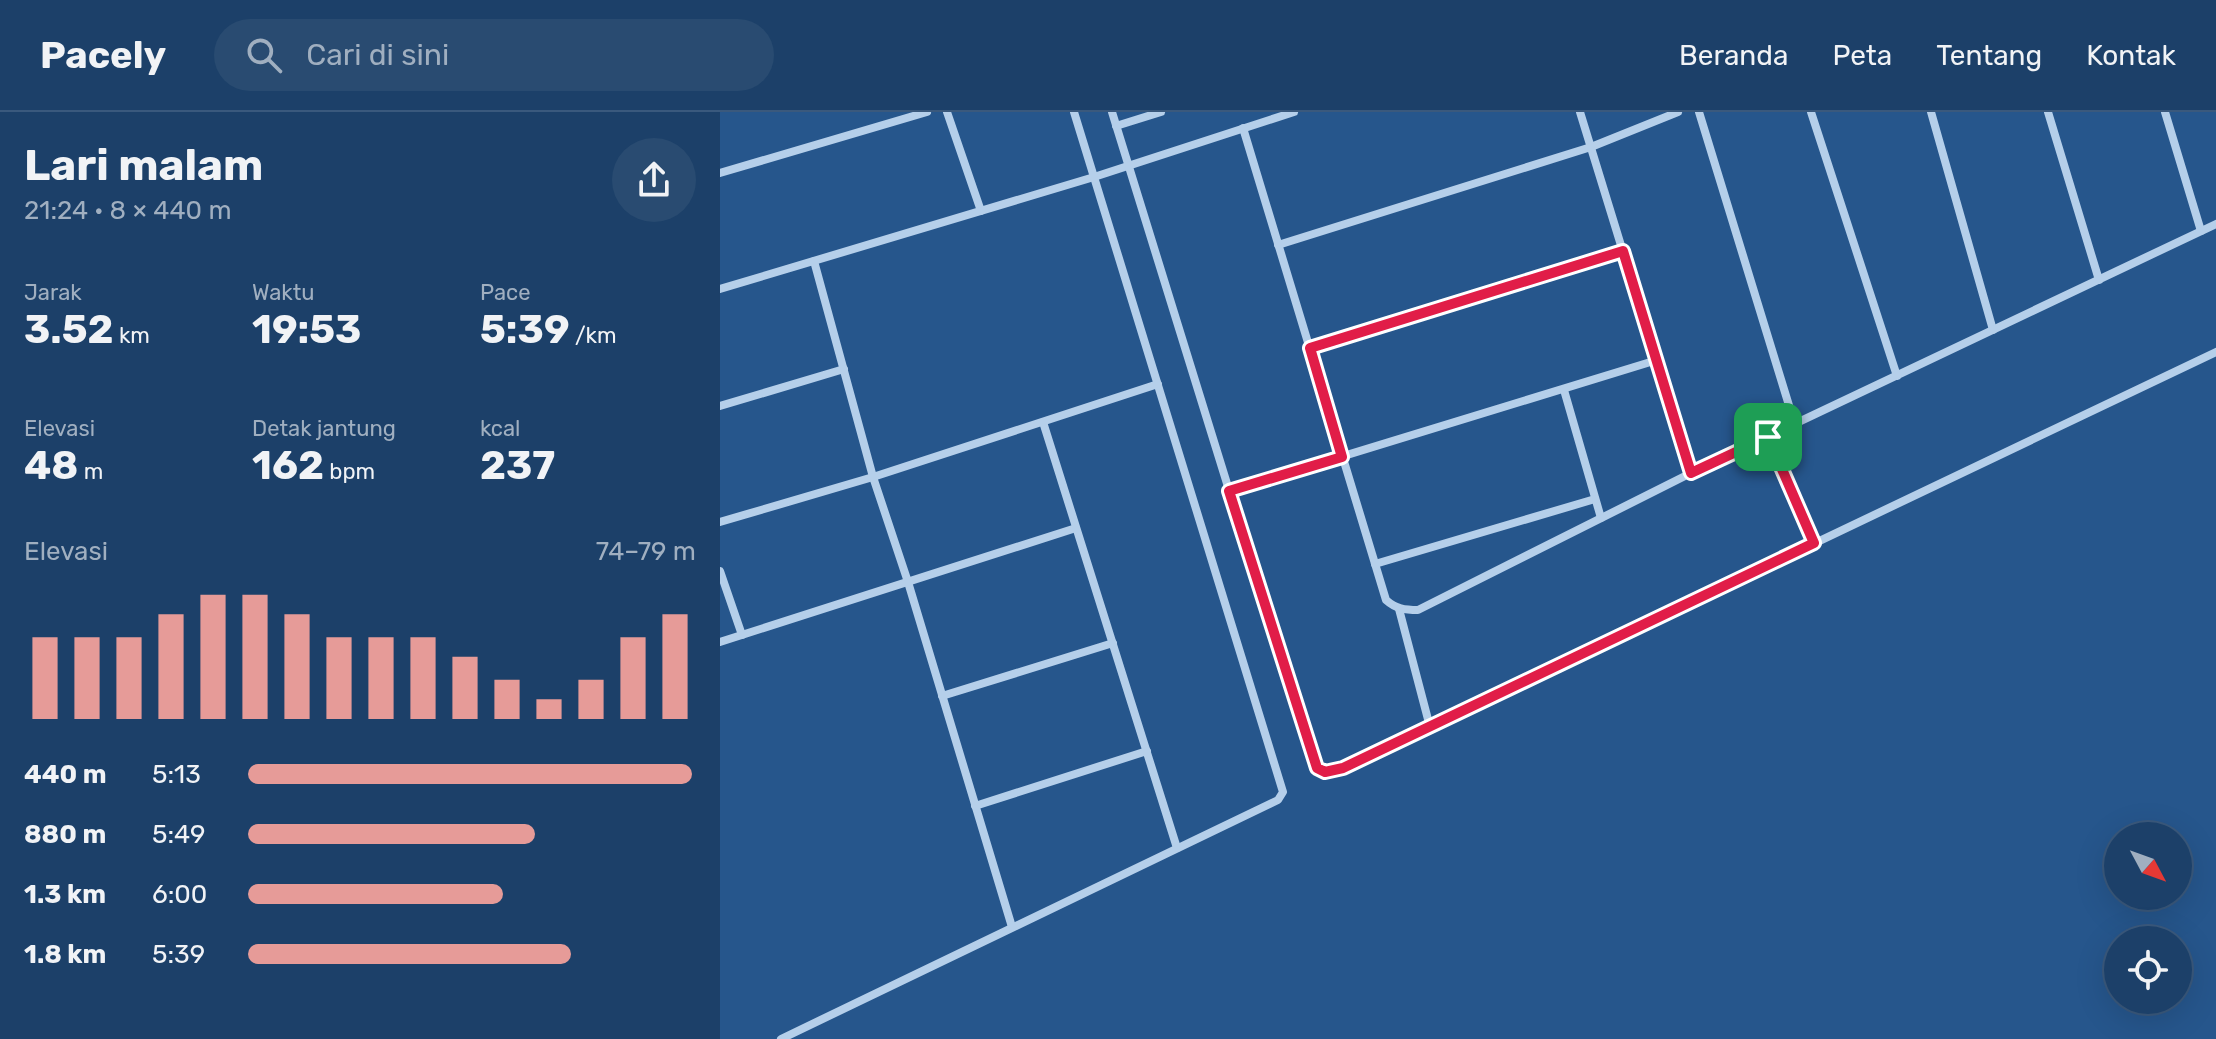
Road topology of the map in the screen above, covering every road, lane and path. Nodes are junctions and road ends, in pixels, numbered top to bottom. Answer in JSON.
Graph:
{"nodes":[{"id":1,"x":927,"y":112,"type":"edge"},
{"id":2,"x":947,"y":112,"type":"edge"},
{"id":3,"x":1074,"y":112,"type":"edge"},
{"id":4,"x":1112,"y":112,"type":"edge"},
{"id":5,"x":1161,"y":112,"type":"edge"},
{"id":6,"x":1294,"y":112,"type":"edge"},
{"id":7,"x":1580,"y":112,"type":"edge"},
{"id":8,"x":1678,"y":112,"type":"edge"},
{"id":9,"x":1699,"y":112,"type":"edge"},
{"id":10,"x":1811,"y":112,"type":"edge"},
{"id":11,"x":1931,"y":112,"type":"edge"},
{"id":12,"x":2048,"y":112,"type":"edge"},
{"id":13,"x":2165,"y":112,"type":"edge"},
{"id":14,"x":1116,"y":126,"type":"junction"},
{"id":15,"x":1243,"y":128,"type":"junction"},
{"id":16,"x":1591,"y":147,"type":"junction"},
{"id":17,"x":1128,"y":164,"type":"junction"},
{"id":18,"x":720,"y":173,"type":"edge"},
{"id":19,"x":1094,"y":177,"type":"junction"},
{"id":20,"x":981,"y":211,"type":"junction"},
{"id":21,"x":2216,"y":224,"type":"edge"},
{"id":22,"x":2201,"y":231,"type":"junction"},
{"id":23,"x":1278,"y":245,"type":"junction"},
{"id":24,"x":1623,"y":251,"type":"junction"},
{"id":25,"x":814,"y":261,"type":"junction"},
{"id":26,"x":2099,"y":280,"type":"junction"},
{"id":27,"x":720,"y":289,"type":"edge"},
{"id":28,"x":1993,"y":330,"type":"junction"},
{"id":29,"x":1310,"y":348,"type":"junction"},
{"id":30,"x":2216,"y":352,"type":"edge"},
{"id":31,"x":1657,"y":360,"type":"junction"},
{"id":32,"x":844,"y":369,"type":"junction"},
{"id":33,"x":1897,"y":376,"type":"junction"},
{"id":34,"x":1158,"y":384,"type":"junction"},
{"id":35,"x":1564,"y":390,"type":"junction"},
{"id":36,"x":720,"y":406,"type":"edge"},
{"id":37,"x":1043,"y":422,"type":"junction"},
{"id":38,"x":1795,"y":425,"type":"junction"},
{"id":39,"x":1768,"y":437,"type":"junction"},
{"id":40,"x":1342,"y":457,"type":"junction"},
{"id":41,"x":1691,"y":473,"type":"junction"},
{"id":42,"x":873,"y":477,"type":"junction"},
{"id":43,"x":1229,"y":491,"type":"junction"},
{"id":44,"x":1595,"y":499,"type":"junction"},
{"id":45,"x":1601,"y":518,"type":"junction"},
{"id":46,"x":720,"y":522,"type":"edge"},
{"id":47,"x":1076,"y":528,"type":"junction"},
{"id":48,"x":1814,"y":543,"type":"junction"},
{"id":49,"x":1375,"y":564,"type":"junction"},
{"id":50,"x":720,"y":571,"type":"edge"},
{"id":51,"x":908,"y":582,"type":"junction"},
{"id":52,"x":1399,"y":609,"type":"junction"},
{"id":53,"x":742,"y":635,"type":"junction"},
{"id":54,"x":720,"y":642,"type":"edge"},
{"id":55,"x":1113,"y":643,"type":"junction"},
{"id":56,"x":942,"y":696,"type":"junction"},
{"id":57,"x":1430,"y":727,"type":"junction"},
{"id":58,"x":1147,"y":751,"type":"junction"},
{"id":59,"x":975,"y":806,"type":"junction"},
{"id":60,"x":1177,"y":848,"type":"junction"},
{"id":61,"x":1012,"y":927,"type":"junction"},
{"id":62,"x":781,"y":1039,"type":"edge"}],
"edges":[{"from":1,"to":18,"type":"street"},
{"from":2,"to":20,"type":"street"},
{"from":3,"to":19,"type":"street"},
{"from":4,"to":14,"type":"street"},
{"from":5,"to":14,"type":"street"},
{"from":6,"to":15,"type":"street"},
{"from":7,"to":16,"type":"street"},
{"from":8,"to":16,"type":"street"},
{"from":9,"to":38,"type":"street"},
{"from":10,"to":33,"type":"street"},
{"from":11,"to":28,"type":"street"},
{"from":12,"to":26,"type":"street"},
{"from":13,"to":22,"type":"street"},
{"from":14,"to":17,"type":"street"},
{"from":15,"to":17,"type":"street"},
{"from":15,"to":23,"type":"street"},
{"from":16,"to":23,"type":"street"},
{"from":16,"to":24,"type":"street"},
{"from":17,"to":19,"type":"street"},
{"from":17,"to":43,"type":"street"},
{"from":19,"to":20,"type":"street"},
{"from":19,"to":34,"type":"street"},
{"from":20,"to":25,"type":"street"},
{"from":21,"to":22,"type":"street"},
{"from":22,"to":26,"type":"street"},
{"from":23,"to":29,"type":"street"},
{"from":24,"to":29,"type":"street"},
{"from":24,"to":31,"type":"street"},
{"from":25,"to":27,"type":"street"},
{"from":25,"to":32,"type":"street"},
{"from":26,"to":28,"type":"street"},
{"from":28,"to":33,"type":"street"},
{"from":29,"to":40,"type":"street"},
{"from":30,"to":48,"type":"street"},
{"from":31,"to":35,"type":"street"},
{"from":31,"to":41,"type":"street"},
{"from":32,"to":36,"type":"street"},
{"from":32,"to":42,"type":"street"},
{"from":33,"to":38,"type":"street"},
{"from":34,"to":37,"type":"street"},
{"from":34,"to":60,"type":"street"},
{"from":35,"to":40,"type":"street"},
{"from":35,"to":44,"type":"street"},
{"from":37,"to":42,"type":"street"},
{"from":37,"to":47,"type":"street"},
{"from":38,"to":39,"type":"street"},
{"from":39,"to":41,"type":"street"},
{"from":39,"to":48,"type":"street"},
{"from":40,"to":43,"type":"street"},
{"from":40,"to":49,"type":"street"},
{"from":41,"to":45,"type":"street"},
{"from":42,"to":46,"type":"street"},
{"from":42,"to":51,"type":"street"},
{"from":43,"to":57,"type":"street"},
{"from":44,"to":45,"type":"street"},
{"from":44,"to":49,"type":"street"},
{"from":45,"to":52,"type":"street"},
{"from":47,"to":51,"type":"street"},
{"from":47,"to":55,"type":"street"},
{"from":48,"to":57,"type":"street"},
{"from":49,"to":52,"type":"street"},
{"from":50,"to":53,"type":"street"},
{"from":51,"to":53,"type":"street"},
{"from":51,"to":56,"type":"street"},
{"from":52,"to":57,"type":"street"},
{"from":53,"to":54,"type":"street"},
{"from":55,"to":56,"type":"street"},
{"from":55,"to":58,"type":"street"},
{"from":56,"to":59,"type":"street"},
{"from":58,"to":59,"type":"street"},
{"from":58,"to":60,"type":"street"},
{"from":59,"to":61,"type":"street"},
{"from":60,"to":61,"type":"street"},
{"from":61,"to":62,"type":"street"}]}
